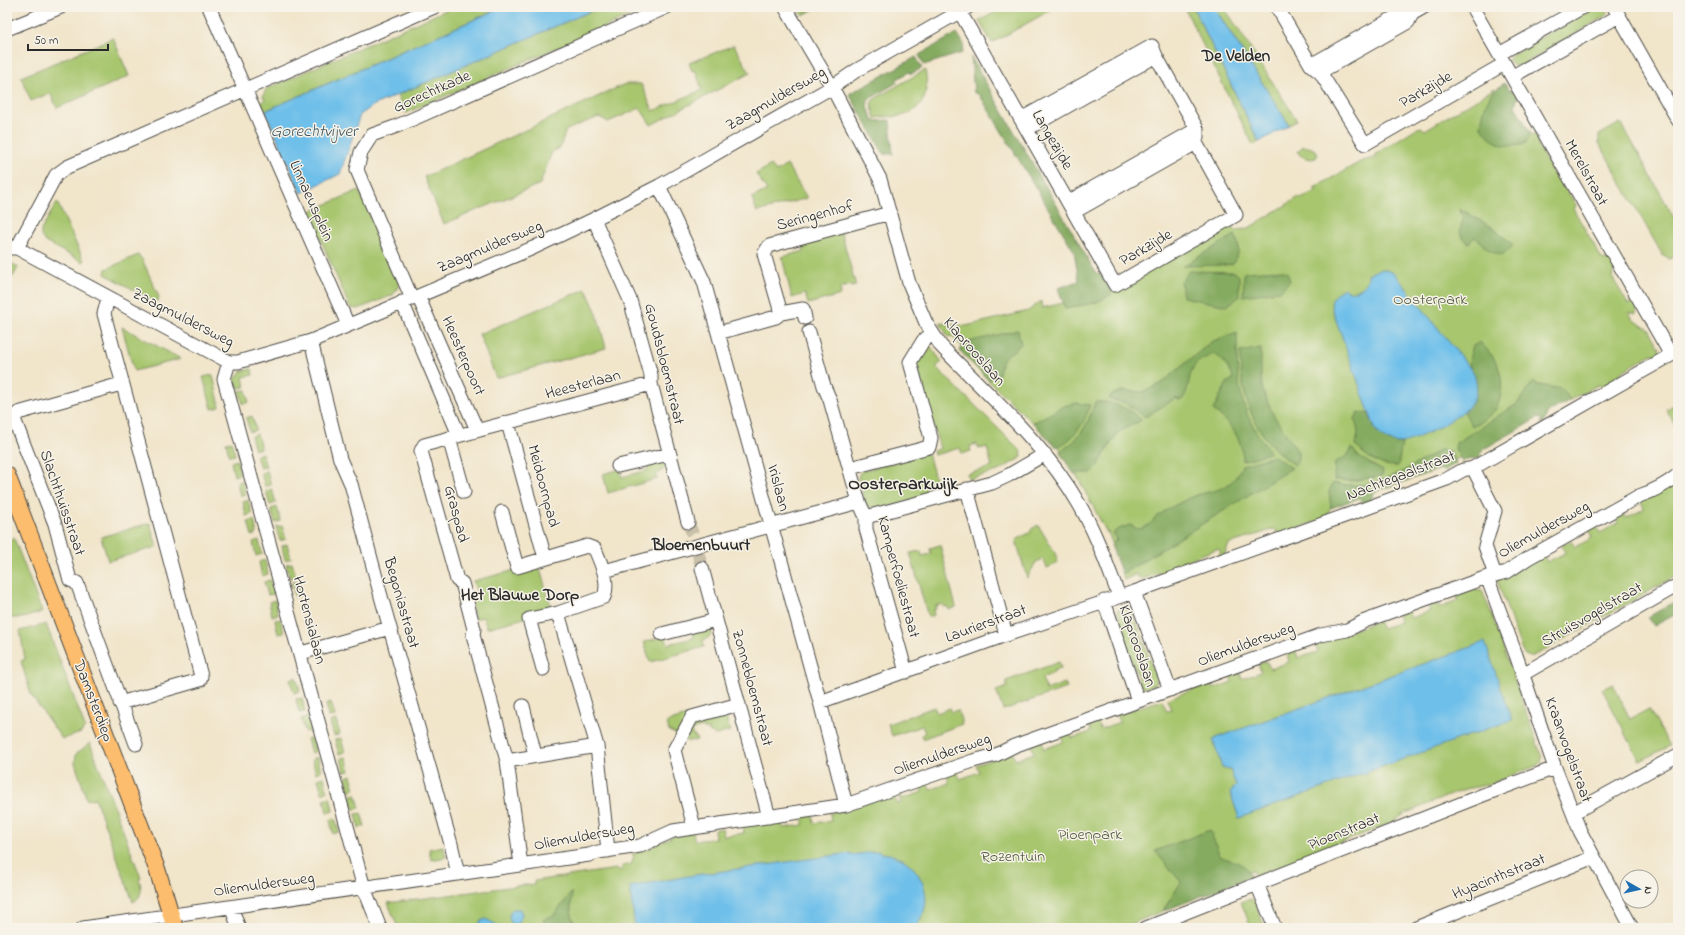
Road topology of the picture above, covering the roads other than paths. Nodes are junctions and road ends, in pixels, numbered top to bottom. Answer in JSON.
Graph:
{"nodes":[{"id":1,"x":60,"y":7,"type":"edge"},
{"id":2,"x":209,"y":7,"type":"edge"},
{"id":3,"x":434,"y":7,"type":"edge"},
{"id":4,"x":667,"y":7,"type":"edge"},
{"id":5,"x":784,"y":7,"type":"edge"},
{"id":6,"x":1278,"y":7,"type":"edge"},
{"id":7,"x":1424,"y":7,"type":"edge"},
{"id":8,"x":1472,"y":7,"type":"edge"},
{"id":9,"x":1583,"y":7,"type":"edge"},
{"id":10,"x":964,"y":9,"type":"edge"},
{"id":11,"x":1617,"y":12,"type":"edge"},
{"id":12,"x":7,"y":29,"type":"edge"},
{"id":13,"x":1501,"y":59,"type":"junction"},
{"id":14,"x":1316,"y":68,"type":"junction"},
{"id":15,"x":1513,"y":76,"type":"junction"},
{"id":16,"x":832,"y":88,"type":"junction"},
{"id":17,"x":244,"y":90,"type":"junction"},
{"id":18,"x":1678,"y":120,"type":"edge"},
{"id":19,"x":1024,"y":124,"type":"junction"},
{"id":20,"x":1197,"y":129,"type":"junction"},
{"id":21,"x":1196,"y":143,"type":"junction"},
{"id":22,"x":659,"y":186,"type":"junction"},
{"id":23,"x":1071,"y":207,"type":"junction"},
{"id":24,"x":890,"y":213,"type":"junction"},
{"id":25,"x":594,"y":220,"type":"junction"},
{"id":26,"x":12,"y":248,"type":"edge"},
{"id":27,"x":1115,"y":285,"type":"joint"},
{"id":28,"x":108,"y":298,"type":"junction"},
{"id":29,"x":411,"y":299,"type":"junction"},
{"id":30,"x":781,"y":313,"type":"junction"},
{"id":31,"x":804,"y":314,"type":"dead end"},
{"id":32,"x":348,"y":325,"type":"junction"},
{"id":33,"x":809,"y":332,"type":"dead end"},
{"id":34,"x":718,"y":333,"type":"junction"},
{"id":35,"x":932,"y":334,"type":"junction"},
{"id":36,"x":310,"y":341,"type":"junction"},
{"id":37,"x":1674,"y":353,"type":"edge"},
{"id":38,"x":229,"y":362,"type":"junction"},
{"id":39,"x":121,"y":384,"type":"junction"},
{"id":40,"x":651,"y":384,"type":"junction"},
{"id":41,"x":508,"y":423,"type":"junction"},
{"id":42,"x":477,"y":430,"type":"junction"},
{"id":43,"x":454,"y":436,"type":"junction"},
{"id":44,"x":669,"y":454,"type":"junction"},
{"id":45,"x":1045,"y":454,"type":"junction"},
{"id":46,"x":618,"y":466,"type":"dead end"},
{"id":47,"x":850,"y":468,"type":"junction"},
{"id":48,"x":1473,"y":468,"type":"junction"},
{"id":49,"x":7,"y":474,"type":"edge"},
{"id":50,"x":1678,"y":475,"type":"edge"},
{"id":51,"x":967,"y":490,"type":"junction"},
{"id":52,"x":464,"y":492,"type":"dead end"},
{"id":53,"x":859,"y":502,"type":"junction"},
{"id":54,"x":502,"y":512,"type":"dead end"},
{"id":55,"x":866,"y":517,"type":"junction"},
{"id":56,"x":688,"y":522,"type":"tunnel mouth"},
{"id":57,"x":770,"y":525,"type":"junction"},
{"id":58,"x":545,"y":558,"type":"junction"},
{"id":59,"x":702,"y":568,"type":"tunnel mouth"},
{"id":60,"x":604,"y":571,"type":"junction"},
{"id":61,"x":1491,"y":576,"type":"junction"},
{"id":62,"x":1678,"y":585,"type":"edge"},
{"id":63,"x":1134,"y":592,"type":"junction"},
{"id":64,"x":1119,"y":596,"type":"junction"},
{"id":65,"x":1104,"y":601,"type":"junction"},
{"id":66,"x":558,"y":613,"type":"junction"},
{"id":67,"x":716,"y":620,"type":"junction"},
{"id":68,"x":390,"y":628,"type":"junction"},
{"id":69,"x":662,"y":634,"type":"dead end"},
{"id":70,"x":1006,"y":635,"type":"junction"},
{"id":71,"x":301,"y":653,"type":"junction"},
{"id":72,"x":543,"y":669,"type":"dead end"},
{"id":73,"x":906,"y":672,"type":"junction"},
{"id":74,"x":1523,"y":674,"type":"junction"},
{"id":75,"x":1170,"y":690,"type":"junction"},
{"id":76,"x":820,"y":702,"type":"junction"},
{"id":77,"x":1138,"y":702,"type":"junction"},
{"id":78,"x":120,"y":703,"type":"junction"},
{"id":79,"x":738,"y":704,"type":"junction"},
{"id":80,"x":523,"y":706,"type":"dead end"},
{"id":81,"x":136,"y":744,"type":"dead end"},
{"id":82,"x":597,"y":746,"type":"junction"},
{"id":83,"x":535,"y":755,"type":"junction"},
{"id":84,"x":1678,"y":755,"type":"edge"},
{"id":85,"x":507,"y":761,"type":"junction"},
{"id":86,"x":1555,"y":768,"type":"junction"},
{"id":87,"x":846,"y":805,"type":"junction"},
{"id":88,"x":1573,"y":813,"type":"junction"},
{"id":89,"x":770,"y":817,"type":"junction"},
{"id":90,"x":694,"y":827,"type":"junction"},
{"id":91,"x":608,"y":851,"type":"junction"},
{"id":92,"x":1594,"y":857,"type":"junction"},
{"id":93,"x":521,"y":865,"type":"junction"},
{"id":94,"x":458,"y":874,"type":"junction"},
{"id":95,"x":1257,"y":884,"type":"junction"},
{"id":96,"x":364,"y":888,"type":"junction"},
{"id":97,"x":231,"y":907,"type":"junction"},
{"id":98,"x":173,"y":922,"type":"edge"},
{"id":99,"x":84,"y":928,"type":"edge"},
{"id":100,"x":239,"y":928,"type":"edge"},
{"id":101,"x":380,"y":928,"type":"edge"},
{"id":102,"x":1146,"y":928,"type":"edge"},
{"id":103,"x":1274,"y":928,"type":"edge"},
{"id":104,"x":1416,"y":928,"type":"edge"},
{"id":105,"x":1632,"y":928,"type":"edge"}],
"edges":[{"from":1,"to":12,"type":"street"},
{"from":2,"to":17,"type":"street","name":"Linnaeusplein"},
{"from":3,"to":17,"type":"street"},
{"from":4,"to":29,"type":"street","name":"Gorechtkade"},
{"from":5,"to":16,"type":"street","name":"Klaprooslaan"},
{"from":6,"to":14,"type":"street"},
{"from":7,"to":14,"type":"street"},
{"from":8,"to":13,"type":"street","name":"Merelstraat"},
{"from":9,"to":13,"type":"street","name":"Parkzijde"},
{"from":10,"to":16,"type":"street","name":"Zaagmuldersweg"},
{"from":10,"to":19,"type":"street","name":"Langezijde"},
{"from":11,"to":15,"type":"street"},
{"from":11,"to":18,"type":"street"},
{"from":13,"to":14,"type":"street","name":"Parkzijde"},
{"from":13,"to":15,"type":"street","name":"Merelstraat"},
{"from":15,"to":37,"type":"street","name":"Merelstraat"},
{"from":16,"to":22,"type":"street","name":"Zaagmuldersweg"},
{"from":16,"to":24,"type":"street","name":"Klaprooslaan"},
{"from":17,"to":26,"type":"street"},
{"from":17,"to":32,"type":"street","name":"Linnaeusplein"},
{"from":19,"to":20,"type":"street"},
{"from":19,"to":23,"type":"street","name":"Langezijde"},
{"from":20,"to":21,"type":"street"},
{"from":20,"to":23,"type":"street"},
{"from":21,"to":23,"type":"street"},
{"from":21,"to":27,"type":"street","name":"Parkzijde"},
{"from":22,"to":25,"type":"street","name":"Zaagmuldersweg"},
{"from":22,"to":34,"type":"street","name":"Irislaan"},
{"from":23,"to":27,"type":"street","name":"Langezijde"},
{"from":24,"to":30,"type":"street","name":"Seringenhof"},
{"from":24,"to":35,"type":"street","name":"Klaprooslaan"},
{"from":25,"to":29,"type":"street","name":"Zaagmuldersweg"},
{"from":25,"to":40,"type":"street","name":"Goudsbloemstraat"},
{"from":26,"to":28,"type":"street","name":"Zaagmuldersweg"},
{"from":28,"to":38,"type":"street","name":"Zaagmuldersweg"},
{"from":28,"to":39,"type":"street"},
{"from":29,"to":32,"type":"street","name":"Zaagmuldersweg"},
{"from":29,"to":42,"type":"street","name":"Heesterpoort"},
{"from":29,"to":43,"type":"street"},
{"from":30,"to":31,"type":"street"},
{"from":30,"to":34,"type":"street"},
{"from":32,"to":36,"type":"street","name":"Zaagmuldersweg"},
{"from":33,"to":47,"type":"street","name":"Kamperfoeliestraat"},
{"from":34,"to":57,"type":"street","name":"Irislaan"},
{"from":35,"to":45,"type":"street","name":"Klaprooslaan"},
{"from":35,"to":47,"type":"street"},
{"from":36,"to":38,"type":"street","name":"Zaagmuldersweg"},
{"from":36,"to":68,"type":"street","name":"Begoniastraat"},
{"from":37,"to":48,"type":"street","name":"Nachtegaalstraat"},
{"from":38,"to":71,"type":"street","name":"Hortensialaan"},
{"from":39,"to":78,"type":"street"},
{"from":39,"to":78,"type":"street","name":"Slachthuisstraat"},
{"from":40,"to":41,"type":"street","name":"Heesterlaan"},
{"from":40,"to":44,"type":"street","name":"Goudsbloemstraat"},
{"from":41,"to":42,"type":"street"},
{"from":41,"to":58,"type":"street","name":"Meidoornpad"},
{"from":42,"to":43,"type":"street"},
{"from":43,"to":52,"type":"street"},
{"from":43,"to":85,"type":"street","name":"Graspad"},
{"from":44,"to":46,"type":"street"},
{"from":44,"to":56,"type":"street","name":"Goudsbloemstraat"},
{"from":45,"to":51,"type":"street"},
{"from":45,"to":64,"type":"street","name":"Klaprooslaan"},
{"from":47,"to":53,"type":"street","name":"Kamperfoeliestraat"},
{"from":48,"to":61,"type":"street","name":"Kraanvogelstraat"},
{"from":48,"to":63,"type":"street","name":"Nachtegaalstraat"},
{"from":49,"to":98,"type":"main road","name":"Damsterdiep"},
{"from":50,"to":61,"type":"street","name":"Oliemuldersweg"},
{"from":51,"to":55,"type":"street"},
{"from":51,"to":70,"type":"street"},
{"from":53,"to":55,"type":"street","name":"Kamperfoeliestraat"},
{"from":53,"to":57,"type":"street"},
{"from":54,"to":58,"type":"street"},
{"from":55,"to":73,"type":"street","name":"Kamperfoeliestraat"},
{"from":57,"to":60,"type":"street"},
{"from":57,"to":76,"type":"street","name":"Irislaan"},
{"from":58,"to":60,"type":"street"},
{"from":59,"to":67,"type":"street","name":"Zonnebloemstraat"},
{"from":60,"to":66,"type":"street"},
{"from":61,"to":74,"type":"street","name":"Kraanvogelstraat"},
{"from":61,"to":75,"type":"street","name":"Oliemuldersweg"},
{"from":62,"to":74,"type":"street","name":"Struisvogelstraat"},
{"from":63,"to":64,"type":"street","name":"Nachtegaalstraat"},
{"from":63,"to":75,"type":"street","name":"Klaprooslaan"},
{"from":64,"to":65,"type":"street","name":"Laurierstraat"},
{"from":65,"to":70,"type":"street","name":"Laurierstraat"},
{"from":65,"to":77,"type":"street","name":"Klaprooslaan"},
{"from":66,"to":72,"type":"street"},
{"from":66,"to":82,"type":"street"},
{"from":67,"to":69,"type":"street"},
{"from":67,"to":79,"type":"street","name":"Zonnebloemstraat"},
{"from":68,"to":71,"type":"street"},
{"from":68,"to":94,"type":"street","name":"Begoniastraat"},
{"from":70,"to":73,"type":"street","name":"Laurierstraat"},
{"from":71,"to":96,"type":"street","name":"Hortensialaan"},
{"from":73,"to":76,"type":"street","name":"Laurierstraat"},
{"from":74,"to":86,"type":"street","name":"Kraanvogelstraat"},
{"from":75,"to":77,"type":"street","name":"Oliemuldersweg"},
{"from":76,"to":87,"type":"street","name":"Irislaan"},
{"from":77,"to":87,"type":"street","name":"Oliemuldersweg"},
{"from":78,"to":81,"type":"street","name":"Slachthuisstraat"},
{"from":79,"to":89,"type":"street","name":"Zonnebloemstraat"},
{"from":79,"to":90,"type":"street"},
{"from":80,"to":83,"type":"street"},
{"from":82,"to":83,"type":"street"},
{"from":82,"to":91,"type":"street"},
{"from":83,"to":85,"type":"street"},
{"from":84,"to":88,"type":"street"},
{"from":85,"to":93,"type":"street"},
{"from":86,"to":88,"type":"street","name":"Kraanvogelstraat"},
{"from":86,"to":95,"type":"street","name":"Pioenstraat"},
{"from":87,"to":89,"type":"street","name":"Oliemuldersweg"},
{"from":88,"to":92,"type":"street","name":"Kraanvogelstraat"},
{"from":89,"to":90,"type":"street","name":"Oliemuldersweg"},
{"from":90,"to":91,"type":"street","name":"Oliemuldersweg"},
{"from":91,"to":93,"type":"street","name":"Oliemuldersweg"},
{"from":92,"to":104,"type":"street","name":"Hyacinthstraat"},
{"from":92,"to":105,"type":"street","name":"Kraanvogelstraat"},
{"from":93,"to":94,"type":"street","name":"Oliemuldersweg"},
{"from":94,"to":96,"type":"street","name":"Oliemuldersweg"},
{"from":95,"to":102,"type":"street","name":"Pioenstraat"},
{"from":95,"to":103,"type":"street"},
{"from":96,"to":97,"type":"street","name":"Oliemuldersweg"},
{"from":96,"to":101,"type":"street","name":"Hortensialaan"},
{"from":97,"to":98,"type":"street","name":"Oliemuldersweg"},
{"from":97,"to":100,"type":"street"},
{"from":98,"to":99,"type":"street","name":"Oliemuldersweg"}]}
